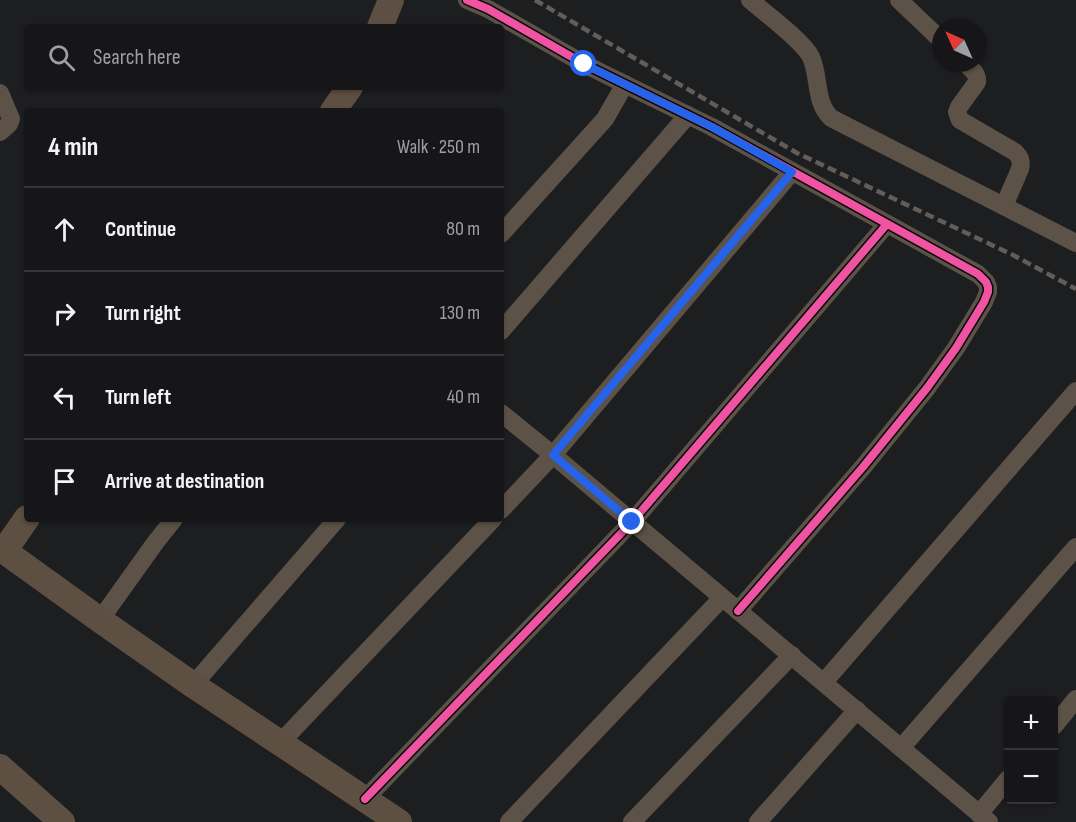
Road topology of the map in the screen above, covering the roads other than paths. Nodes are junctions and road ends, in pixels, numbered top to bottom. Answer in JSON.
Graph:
{"nodes":[{"id":1,"x":391,"y":0,"type":"edge"},
{"id":2,"x":466,"y":0,"type":"edge"},
{"id":3,"x":750,"y":0,"type":"edge"},
{"id":4,"x":899,"y":0,"type":"edge"},
{"id":5,"x":381,"y":24,"type":"edge"},
{"id":6,"x":932,"y":31,"type":"edge"},
{"id":7,"x":974,"y":72,"type":"edge"},
{"id":8,"x":625,"y":84,"type":"junction"},
{"id":9,"x":348,"y":90,"type":"edge"},
{"id":10,"x":0,"y":93,"type":"edge"},
{"id":11,"x":335,"y":108,"type":"edge"},
{"id":12,"x":688,"y":115,"type":"junction"},
{"id":13,"x":0,"y":132,"type":"edge"},
{"id":14,"x":792,"y":172,"type":"junction"},
{"id":15,"x":1004,"y":206,"type":"junction"},
{"id":16,"x":887,"y":224,"type":"junction"},
{"id":17,"x":504,"y":231,"type":"edge"},
{"id":18,"x":1076,"y":243,"type":"edge"},
{"id":19,"x":504,"y":328,"type":"edge"},
{"id":20,"x":1076,"y":392,"type":"edge"},
{"id":21,"x":504,"y":415,"type":"edge"},
{"id":22,"x":553,"y":455,"type":"junction"},
{"id":23,"x":504,"y":507,"type":"edge"},
{"id":24,"x":24,"y":522,"type":"edge"},
{"id":25,"x":172,"y":522,"type":"edge"},
{"id":26,"x":334,"y":522,"type":"edge"},
{"id":27,"x":490,"y":522,"type":"edge"},
{"id":28,"x":632,"y":522,"type":"junction"},
{"id":29,"x":1076,"y":547,"type":"edge"},
{"id":30,"x":2,"y":549,"type":"edge"},
{"id":31,"x":722,"y":598,"type":"junction"},
{"id":32,"x":738,"y":611,"type":"junction"},
{"id":33,"x":100,"y":620,"type":"junction"},
{"id":34,"x":792,"y":655,"type":"junction"},
{"id":35,"x":824,"y":682,"type":"junction"},
{"id":36,"x":193,"y":685,"type":"junction"},
{"id":37,"x":1076,"y":699,"type":"edge"},
{"id":38,"x":857,"y":710,"type":"junction"},
{"id":39,"x":1058,"y":720,"type":"edge"},
{"id":40,"x":280,"y":743,"type":"junction"},
{"id":41,"x":901,"y":748,"type":"junction"},
{"id":42,"x":0,"y":767,"type":"edge"},
{"id":43,"x":1004,"y":786,"type":"edge"},
{"id":44,"x":365,"y":799,"type":"junction"},
{"id":45,"x":984,"y":818,"type":"edge"},
{"id":46,"x":57,"y":821,"type":"edge"},
{"id":47,"x":399,"y":822,"type":"edge"},
{"id":48,"x":509,"y":822,"type":"edge"},
{"id":49,"x":632,"y":822,"type":"edge"},
{"id":50,"x":758,"y":822,"type":"edge"}],
"edges":[{"from":1,"to":5,"type":"main road"},
{"from":2,"to":8,"type":"street"},
{"from":3,"to":15,"type":"street"},
{"from":4,"to":6,"type":"street"},
{"from":7,"to":15,"type":"street"},
{"from":8,"to":12,"type":"street"},
{"from":8,"to":17,"type":"street"},
{"from":9,"to":11,"type":"main road"},
{"from":10,"to":13,"type":"street"},
{"from":12,"to":14,"type":"street"},
{"from":12,"to":19,"type":"street"},
{"from":14,"to":16,"type":"street"},
{"from":14,"to":22,"type":"street"},
{"from":15,"to":18,"type":"street"},
{"from":16,"to":28,"type":"street"},
{"from":16,"to":32,"type":"street"},
{"from":20,"to":35,"type":"street"},
{"from":21,"to":22,"type":"street"},
{"from":22,"to":23,"type":"street"},
{"from":22,"to":28,"type":"street"},
{"from":24,"to":30,"type":"main road"},
{"from":25,"to":33,"type":"street"},
{"from":26,"to":36,"type":"street"},
{"from":27,"to":40,"type":"street"},
{"from":28,"to":31,"type":"street"},
{"from":28,"to":44,"type":"street"},
{"from":29,"to":41,"type":"street"},
{"from":30,"to":33,"type":"main road"},
{"from":31,"to":32,"type":"street"},
{"from":31,"to":48,"type":"street"},
{"from":32,"to":34,"type":"street"},
{"from":33,"to":36,"type":"main road"},
{"from":34,"to":35,"type":"street"},
{"from":34,"to":49,"type":"street"},
{"from":35,"to":38,"type":"street"},
{"from":36,"to":40,"type":"main road"},
{"from":37,"to":39,"type":"street"},
{"from":38,"to":41,"type":"street"},
{"from":38,"to":50,"type":"street"},
{"from":40,"to":44,"type":"main road"},
{"from":41,"to":45,"type":"street"},
{"from":42,"to":46,"type":"main road"},
{"from":43,"to":45,"type":"street"},
{"from":44,"to":47,"type":"main road"}]}
